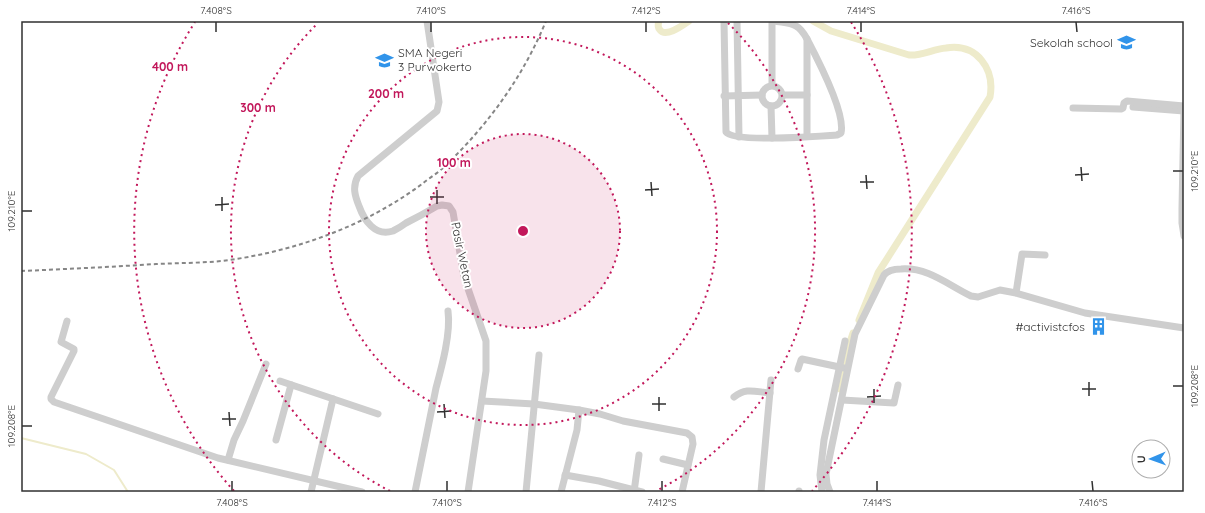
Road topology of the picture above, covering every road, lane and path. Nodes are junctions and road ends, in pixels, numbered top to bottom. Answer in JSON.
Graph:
{"nodes":[{"id":1,"x":427,"y":21,"type":"edge"},
{"id":2,"x":724,"y":21,"type":"edge"},
{"id":3,"x":737,"y":21,"type":"edge"},
{"id":4,"x":773,"y":21,"type":"edge"},
{"id":5,"x":807,"y":39,"type":"junction"},
{"id":6,"x":772,"y":86,"type":"junction"},
{"id":7,"x":762,"y":94,"type":"junction"},
{"id":8,"x":783,"y":95,"type":"junction"},
{"id":9,"x":807,"y":95,"type":"junction"},
{"id":10,"x":724,"y":96,"type":"junction"},
{"id":11,"x":738,"y":96,"type":"junction"},
{"id":12,"x":771,"y":106,"type":"junction"},
{"id":13,"x":1133,"y":107,"type":"dead end"},
{"id":14,"x":1073,"y":108,"type":"dead end"},
{"id":15,"x":1184,"y":108,"type":"edge"},
{"id":16,"x":1183,"y":132,"type":"edge"},
{"id":17,"x":807,"y":136,"type":"junction"},
{"id":18,"x":739,"y":137,"type":"junction"},
{"id":19,"x":772,"y":138,"type":"junction"},
{"id":20,"x":1184,"y":236,"type":"edge"},
{"id":21,"x":1045,"y":255,"type":"dead end"},
{"id":22,"x":1016,"y":293,"type":"junction"},
{"id":23,"x":448,"y":311,"type":"dead end"},
{"id":24,"x":67,"y":321,"type":"dead end"},
{"id":25,"x":1184,"y":328,"type":"edge"},
{"id":26,"x":845,"y":341,"type":"dead end"},
{"id":27,"x":538,"y":355,"type":"dead end"},
{"id":28,"x":266,"y":364,"type":"dead end"},
{"id":29,"x":844,"y":368,"type":"junction"},
{"id":30,"x":798,"y":369,"type":"dead end"},
{"id":31,"x":771,"y":380,"type":"dead end"},
{"id":32,"x":280,"y":381,"type":"dead end"},
{"id":33,"x":291,"y":384,"type":"junction"},
{"id":34,"x":898,"y":385,"type":"dead end"},
{"id":35,"x":770,"y":394,"type":"junction"},
{"id":36,"x":734,"y":397,"type":"dead end"},
{"id":37,"x":333,"y":399,"type":"junction"},
{"id":38,"x":842,"y":400,"type":"junction"},
{"id":39,"x":482,"y":401,"type":"junction"},
{"id":40,"x":534,"y":404,"type":"junction"},
{"id":41,"x":579,"y":410,"type":"junction"},
{"id":42,"x":378,"y":414,"type":"dead end"},
{"id":43,"x":276,"y":440,"type":"dead end"},
{"id":44,"x":639,"y":455,"type":"dead end"},
{"id":45,"x":663,"y":459,"type":"dead end"},
{"id":46,"x":228,"y":460,"type":"junction"},
{"id":47,"x":688,"y":465,"type":"junction"},
{"id":48,"x":565,"y":475,"type":"junction"},
{"id":49,"x":313,"y":481,"type":"junction"},
{"id":50,"x":637,"y":491,"type":"edge"},
{"id":51,"x":311,"y":492,"type":"edge"},
{"id":52,"x":362,"y":492,"type":"edge"},
{"id":53,"x":415,"y":492,"type":"edge"},
{"id":54,"x":468,"y":492,"type":"edge"},
{"id":55,"x":526,"y":492,"type":"edge"},
{"id":56,"x":561,"y":492,"type":"edge"},
{"id":57,"x":682,"y":492,"type":"edge"},
{"id":58,"x":761,"y":492,"type":"edge"},
{"id":59,"x":822,"y":492,"type":"edge"},
{"id":60,"x":830,"y":492,"type":"edge"}],
"edges":[{"from":1,"to":39,"type":"street","name":"Pasir Wetan"},
{"from":2,"to":10,"type":"street"},
{"from":3,"to":11,"type":"street"},
{"from":4,"to":5,"type":"street"},
{"from":4,"to":6,"type":"street"},
{"from":5,"to":9,"type":"street"},
{"from":5,"to":17,"type":"street"},
{"from":6,"to":7,"type":"street"},
{"from":6,"to":8,"type":"street"},
{"from":7,"to":11,"type":"street"},
{"from":7,"to":12,"type":"street"},
{"from":8,"to":9,"type":"street"},
{"from":8,"to":12,"type":"street"},
{"from":9,"to":17,"type":"street"},
{"from":10,"to":11,"type":"street"},
{"from":10,"to":18,"type":"street"},
{"from":11,"to":18,"type":"street"},
{"from":12,"to":19,"type":"street"},
{"from":13,"to":15,"type":"street"},
{"from":14,"to":15,"type":"street"},
{"from":15,"to":16,"type":"street"},
{"from":16,"to":20,"type":"street"},
{"from":17,"to":19,"type":"street"},
{"from":18,"to":19,"type":"street"},
{"from":21,"to":22,"type":"street"},
{"from":22,"to":25,"type":"street"},
{"from":22,"to":29,"type":"street"},
{"from":23,"to":53,"type":"street"},
{"from":24,"to":46,"type":"street"},
{"from":26,"to":29,"type":"street"},
{"from":27,"to":40,"type":"street"},
{"from":28,"to":46,"type":"street"},
{"from":29,"to":30,"type":"street"},
{"from":29,"to":38,"type":"street"},
{"from":29,"to":59,"type":"street"},
{"from":31,"to":35,"type":"street"},
{"from":32,"to":33,"type":"street"},
{"from":33,"to":37,"type":"street"},
{"from":33,"to":43,"type":"street"},
{"from":34,"to":38,"type":"street"},
{"from":35,"to":36,"type":"street"},
{"from":35,"to":58,"type":"street"},
{"from":37,"to":42,"type":"street"},
{"from":37,"to":49,"type":"street"},
{"from":38,"to":60,"type":"street"},
{"from":39,"to":40,"type":"street"},
{"from":39,"to":54,"type":"street","name":"Pasir Wetan"},
{"from":40,"to":41,"type":"street"},
{"from":40,"to":55,"type":"street"},
{"from":41,"to":47,"type":"street"},
{"from":41,"to":48,"type":"street"},
{"from":44,"to":50,"type":"street"},
{"from":45,"to":47,"type":"street"},
{"from":46,"to":49,"type":"street"},
{"from":47,"to":57,"type":"street"},
{"from":48,"to":50,"type":"street"},
{"from":48,"to":56,"type":"street"},
{"from":49,"to":51,"type":"street"},
{"from":49,"to":52,"type":"street"}]}
